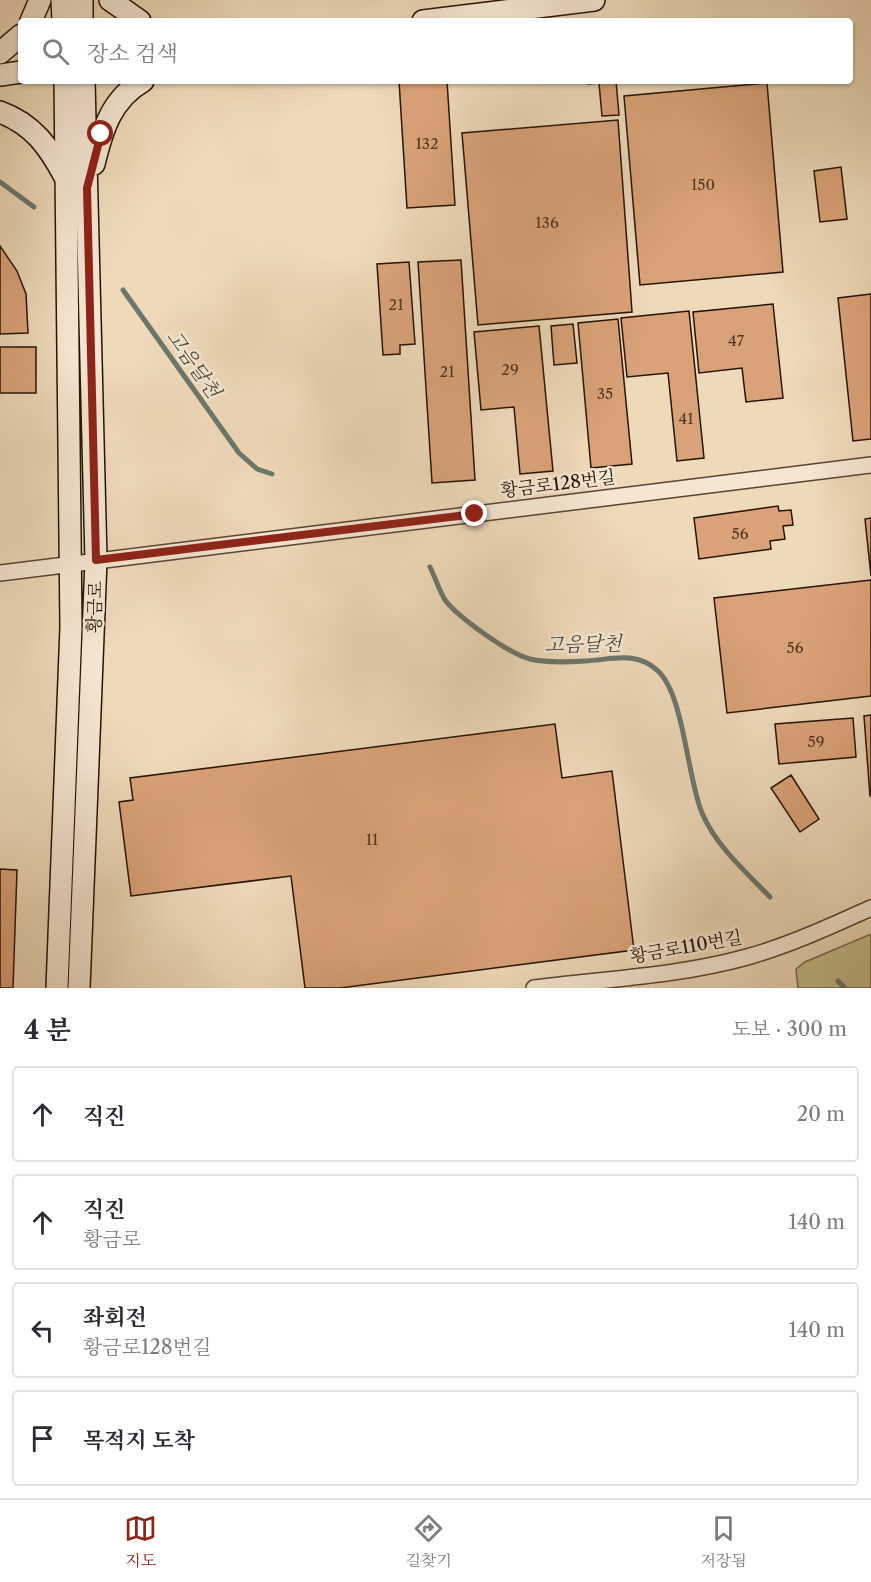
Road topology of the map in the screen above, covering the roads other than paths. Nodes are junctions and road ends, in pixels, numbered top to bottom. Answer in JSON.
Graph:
{"nodes":[{"id":1,"x":40,"y":0,"type":"edge"},
{"id":2,"x":62,"y":0,"type":"edge"},
{"id":3,"x":82,"y":0,"type":"edge"},
{"id":4,"x":110,"y":0,"type":"edge"},
{"id":5,"x":594,"y":0,"type":"edge"},
{"id":6,"x":32,"y":18,"type":"edge"},
{"id":7,"x":63,"y":18,"type":"edge"},
{"id":8,"x":82,"y":18,"type":"edge"},
{"id":9,"x":136,"y":18,"type":"edge"},
{"id":10,"x":447,"y":18,"type":"edge"},
{"id":11,"x":18,"y":38,"type":"edge"},
{"id":12,"x":0,"y":53,"type":"edge"},
{"id":13,"x":18,"y":72,"type":"edge"},
{"id":14,"x":0,"y":75,"type":"edge"},
{"id":15,"x":65,"y":84,"type":"edge"},
{"id":16,"x":84,"y":84,"type":"edge"},
{"id":17,"x":140,"y":84,"type":"edge"},
{"id":18,"x":0,"y":112,"type":"edge"},
{"id":19,"x":67,"y":180,"type":"junction"},
{"id":20,"x":87,"y":188,"type":"junction"},
{"id":21,"x":871,"y":465,"type":"edge"},
{"id":22,"x":96,"y":560,"type":"junction"},
{"id":23,"x":71,"y":563,"type":"junction"},
{"id":24,"x":0,"y":573,"type":"edge"},
{"id":25,"x":871,"y":908,"type":"edge"},
{"id":26,"x":57,"y":988,"type":"edge"},
{"id":27,"x":79,"y":988,"type":"edge"},
{"id":28,"x":534,"y":988,"type":"edge"}],
"edges":[{"from":1,"to":6,"type":"street"},
{"from":2,"to":7,"type":"street"},
{"from":3,"to":8,"type":"street"},
{"from":4,"to":9,"type":"street"},
{"from":5,"to":10,"type":"street"},
{"from":11,"to":12,"type":"street"},
{"from":13,"to":14,"type":"street"},
{"from":15,"to":19,"type":"street","name":"황금로"},
{"from":16,"to":20,"type":"street","name":"황금로"},
{"from":17,"to":20,"type":"street"},
{"from":18,"to":19,"type":"street"},
{"from":19,"to":23,"type":"street","name":"황금로"},
{"from":20,"to":22,"type":"street","name":"황금로"},
{"from":21,"to":22,"type":"street","name":"황금로128번길"},
{"from":22,"to":23,"type":"street","name":"황금로128번길"},
{"from":22,"to":27,"type":"street","name":"황금로"},
{"from":23,"to":24,"type":"street","name":"황금로128번길"},
{"from":23,"to":26,"type":"street","name":"황금로"},
{"from":25,"to":28,"type":"street","name":"황금로110번길"}]}
